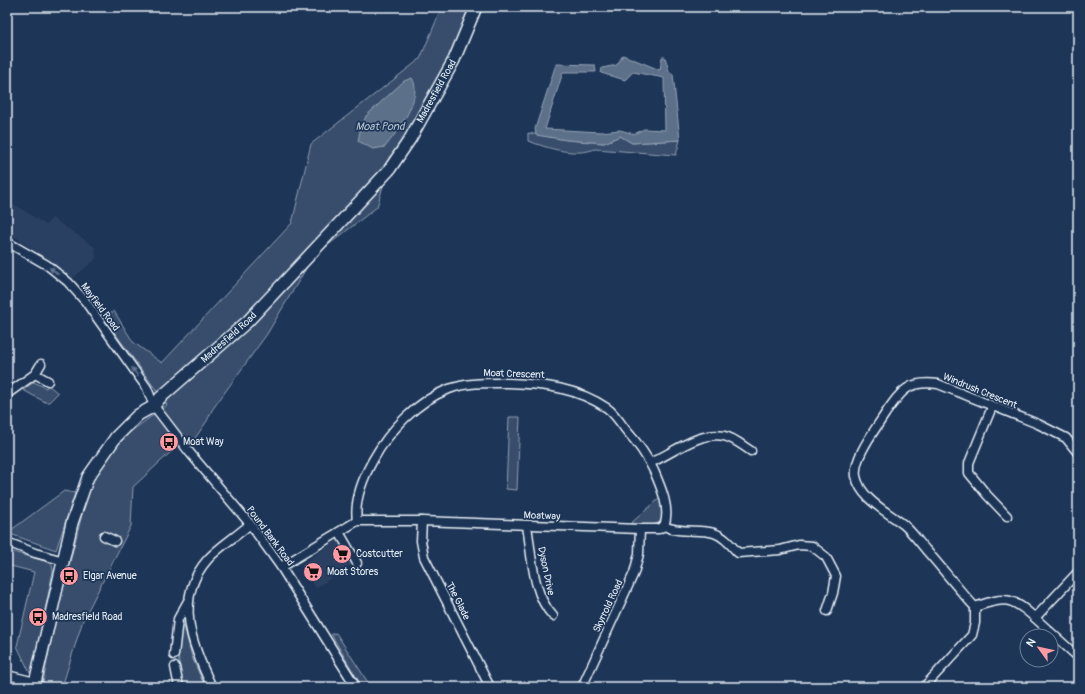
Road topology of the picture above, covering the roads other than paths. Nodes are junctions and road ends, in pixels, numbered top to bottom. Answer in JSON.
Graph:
{"nodes":[{"id":1,"x":476,"y":7,"type":"edge"},
{"id":2,"x":7,"y":242,"type":"edge"},
{"id":3,"x":41,"y":364,"type":"dead end"},
{"id":4,"x":35,"y":374,"type":"junction"},
{"id":5,"x":48,"y":381,"type":"dead end"},
{"id":6,"x":7,"y":394,"type":"edge"},
{"id":7,"x":154,"y":406,"type":"junction"},
{"id":8,"x":992,"y":407,"type":"junction"},
{"id":9,"x":751,"y":451,"type":"dead end"},
{"id":10,"x":1078,"y":453,"type":"edge"},
{"id":11,"x":650,"y":463,"type":"junction"},
{"id":12,"x":1007,"y":516,"type":"dead end"},
{"id":13,"x":357,"y":521,"type":"junction"},
{"id":14,"x":422,"y":521,"type":"junction"},
{"id":15,"x":250,"y":524,"type":"junction"},
{"id":16,"x":527,"y":526,"type":"junction"},
{"id":17,"x":664,"y":526,"type":"junction"},
{"id":18,"x":640,"y":529,"type":"junction"},
{"id":19,"x":338,"y":532,"type":"junction"},
{"id":20,"x":104,"y":536,"type":"dead end"},
{"id":21,"x":115,"y":541,"type":"dead end"},
{"id":22,"x":7,"y":542,"type":"edge"},
{"id":23,"x":64,"y":561,"type":"junction"},
{"id":24,"x":357,"y":563,"type":"dead end"},
{"id":25,"x":281,"y":567,"type":"junction"},
{"id":26,"x":1078,"y":572,"type":"edge"},
{"id":27,"x":188,"y":600,"type":"junction"},
{"id":28,"x":975,"y":607,"type":"junction"},
{"id":29,"x":827,"y":610,"type":"dead end"},
{"id":30,"x":553,"y":616,"type":"dead end"},
{"id":31,"x":1035,"y":618,"type":"junction"},
{"id":32,"x":174,"y":655,"type":"dead end"},
{"id":33,"x":1078,"y":657,"type":"edge"},
{"id":34,"x":175,"y":667,"type":"dead end"},
{"id":35,"x":7,"y":675,"type":"edge"},
{"id":36,"x":36,"y":685,"type":"edge"},
{"id":37,"x":179,"y":687,"type":"edge"},
{"id":38,"x":212,"y":687,"type":"edge"},
{"id":39,"x":356,"y":687,"type":"edge"},
{"id":40,"x":490,"y":687,"type":"edge"},
{"id":41,"x":582,"y":687,"type":"edge"},
{"id":42,"x":924,"y":687,"type":"edge"}],
"edges":[{"from":1,"to":7,"type":"street","name":"Madresfield Road"},
{"from":7,"to":2,"type":"street","name":"Mayfield Road","one_way":true},
{"from":3,"to":4,"type":"street"},
{"from":4,"to":5,"type":"street"},
{"from":4,"to":6,"type":"street"},
{"from":7,"to":15,"type":"street","name":"Pound Bank Road"},
{"from":7,"to":23,"type":"street","name":"Madresfield Road"},
{"from":8,"to":10,"type":"street","name":"Windrush Crescent"},
{"from":8,"to":12,"type":"street"},
{"from":8,"to":28,"type":"street","name":"Windrush Crescent"},
{"from":9,"to":11,"type":"street"},
{"from":11,"to":13,"type":"street","name":"Moat Crescent"},
{"from":11,"to":17,"type":"street","name":"Moat Crescent"},
{"from":13,"to":14,"type":"street","name":"Moatway"},
{"from":13,"to":19,"type":"street"},
{"from":14,"to":16,"type":"street","name":"Moatway"},
{"from":14,"to":40,"type":"street","name":"The Glade"},
{"from":15,"to":25,"type":"street","name":"Pound Bank Road"},
{"from":15,"to":27,"type":"street"},
{"from":16,"to":18,"type":"street","name":"Moatway"},
{"from":16,"to":30,"type":"street","name":"Dyson Drive"},
{"from":17,"to":18,"type":"street","name":"Moatway"},
{"from":17,"to":29,"type":"street","name":"Moatway"},
{"from":18,"to":41,"type":"street","name":"Skyrrold Road"},
{"from":19,"to":24,"type":"street"},
{"from":19,"to":25,"type":"street"},
{"from":20,"to":21,"type":"street"},
{"from":22,"to":23,"type":"street"},
{"from":23,"to":36,"type":"street","name":"Madresfield Road"},
{"from":25,"to":39,"type":"street","name":"Pound Bank Road"},
{"from":26,"to":31,"type":"street"},
{"from":27,"to":32,"type":"street"},
{"from":27,"to":38,"type":"street"},
{"from":28,"to":31,"type":"street"},
{"from":28,"to":42,"type":"street"},
{"from":31,"to":33,"type":"street"},
{"from":34,"to":37,"type":"street"},
{"from":35,"to":36,"type":"street"}]}
